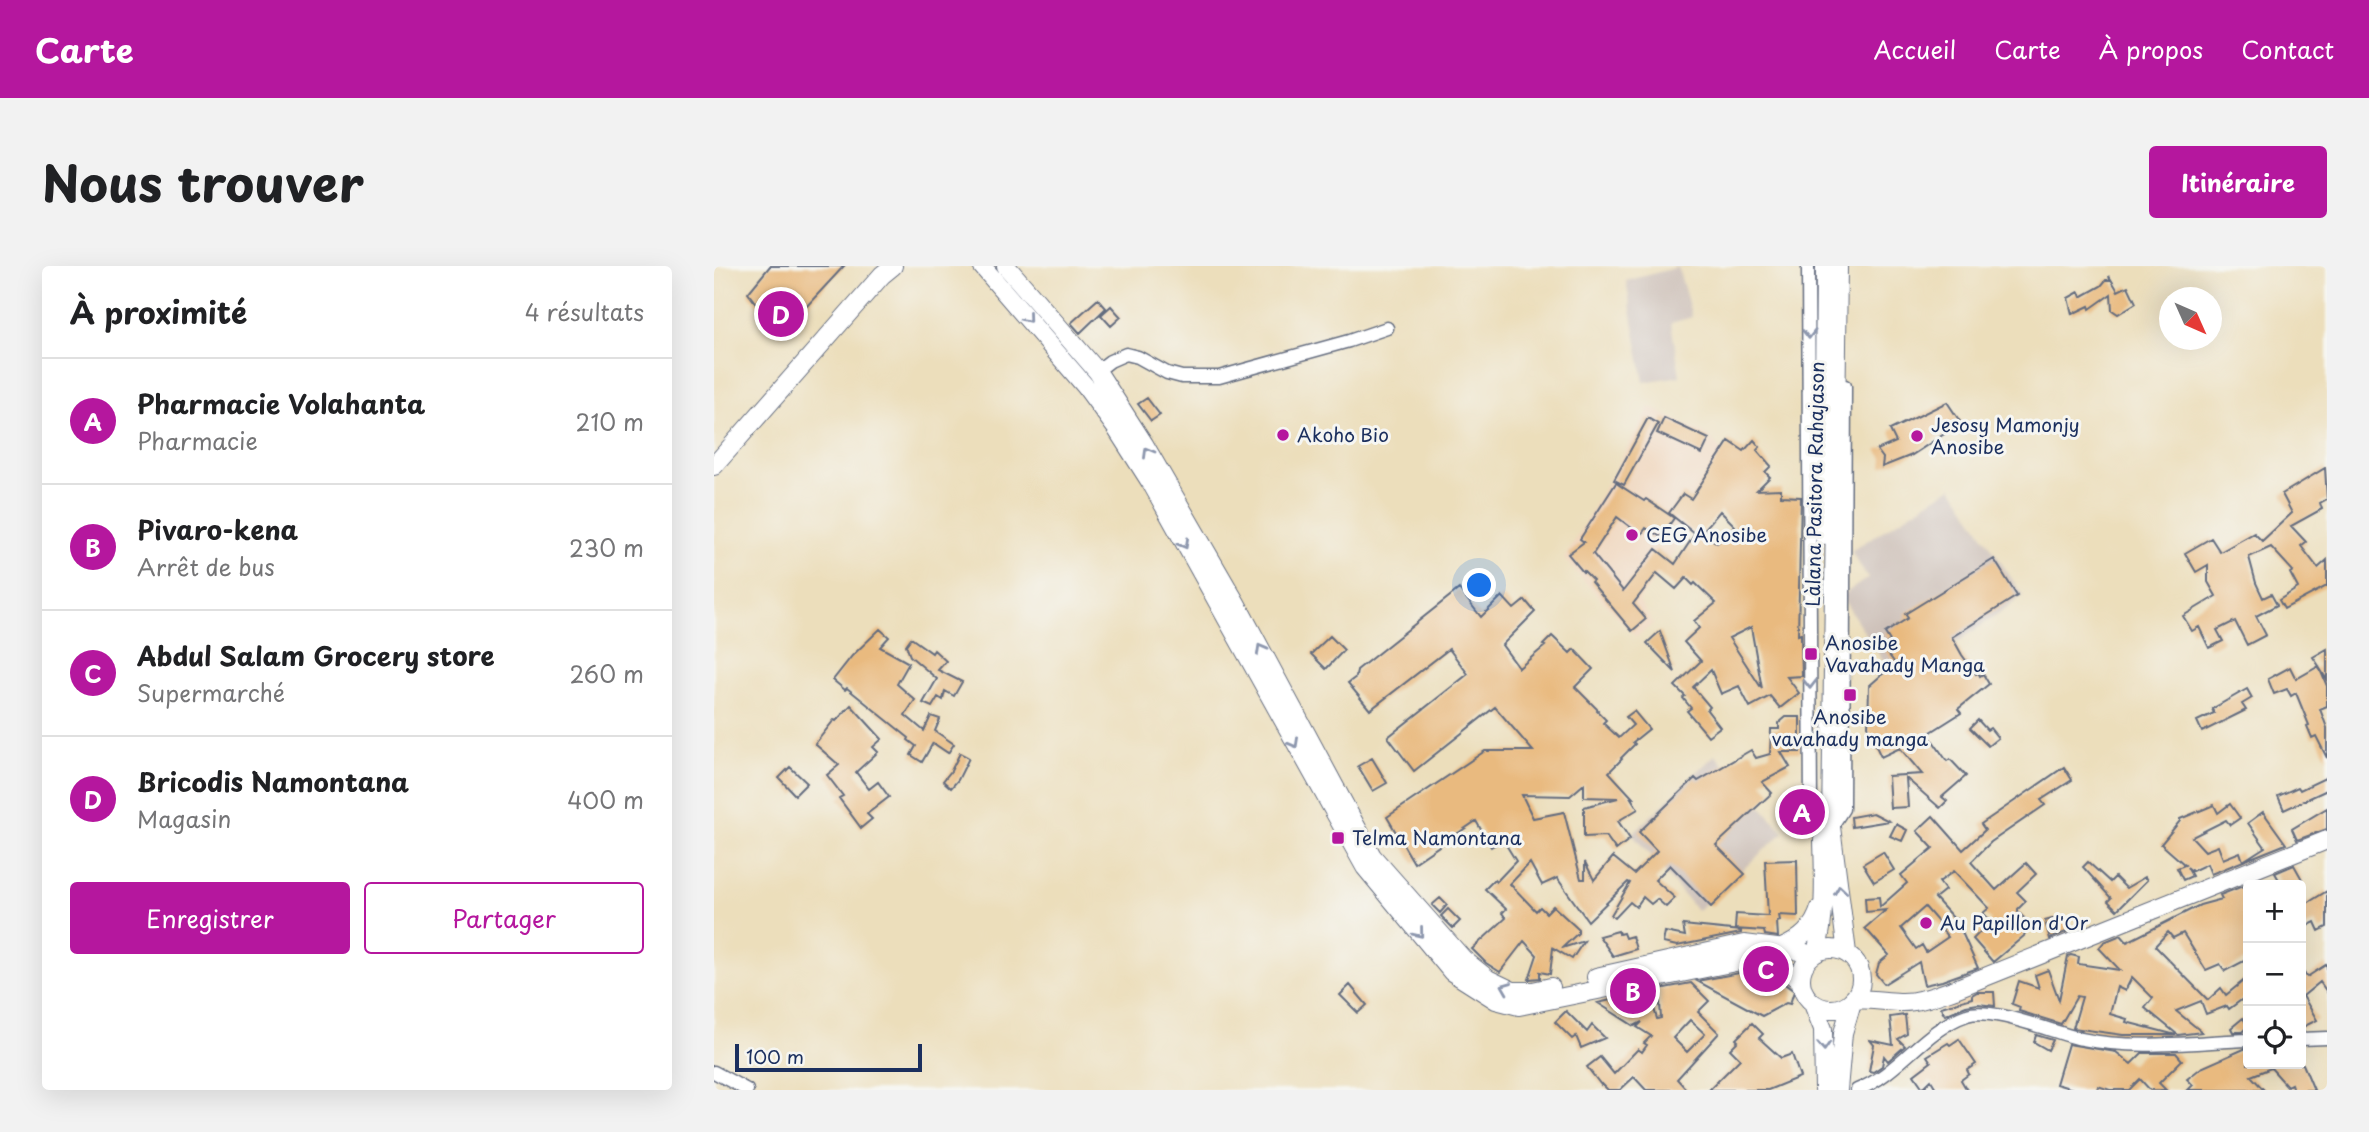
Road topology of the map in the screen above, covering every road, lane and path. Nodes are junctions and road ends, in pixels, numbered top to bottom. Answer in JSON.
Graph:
{"nodes":[{"id":1,"x":880,"y":266,"type":"edge"},
{"id":2,"x":893,"y":266,"type":"edge"},
{"id":3,"x":982,"y":266,"type":"edge"},
{"id":4,"x":1006,"y":266,"type":"edge"},
{"id":5,"x":1808,"y":266,"type":"edge"},
{"id":6,"x":1825,"y":266,"type":"edge"},
{"id":7,"x":1838,"y":266,"type":"edge"},
{"id":8,"x":1845,"y":266,"type":"edge"},
{"id":9,"x":1387,"y":328,"type":"dead end"},
{"id":10,"x":1097,"y":371,"type":"junction"},
{"id":11,"x":714,"y":448,"type":"edge"},
{"id":12,"x":714,"y":466,"type":"edge"},
{"id":13,"x":1827,"y":826,"type":"junction"},
{"id":14,"x":2327,"y":840,"type":"edge"},
{"id":15,"x":1824,"y":891,"type":"junction"},
{"id":16,"x":1782,"y":948,"type":"junction"},
{"id":17,"x":1847,"y":953,"type":"junction"},
{"id":18,"x":1813,"y":955,"type":"junction"},
{"id":19,"x":1801,"y":982,"type":"junction"},
{"id":20,"x":1853,"y":999,"type":"junction"},
{"id":21,"x":1882,"y":999,"type":"junction"},
{"id":22,"x":1813,"y":1003,"type":"junction"},
{"id":23,"x":1843,"y":1032,"type":"junction"},
{"id":24,"x":2327,"y":1038,"type":"edge"},
{"id":25,"x":2306,"y":1039,"type":"edge"},
{"id":26,"x":2243,"y":1040,"type":"edge"},
{"id":27,"x":714,"y":1072,"type":"edge"},
{"id":28,"x":747,"y":1090,"type":"edge"},
{"id":29,"x":1824,"y":1090,"type":"edge"},
{"id":30,"x":1838,"y":1090,"type":"edge"},
{"id":31,"x":1857,"y":1090,"type":"edge"}],
"edges":[{"from":1,"to":11,"type":"street"},
{"from":2,"to":12,"type":"street"},
{"from":3,"to":19,"type":"street","one_way":true},
{"from":4,"to":10,"type":"street"},
{"from":5,"to":13,"type":"street","one_way":true},
{"from":6,"to":13,"type":"street","name":"Làlana Pasitora Rahajason"},
{"from":7,"to":13,"type":"street","name":"Làlana Pasitora Rahajason"},
{"from":8,"to":13,"type":"street"},
{"from":9,"to":10,"type":"street"},
{"from":16,"to":10,"type":"street","one_way":true},
{"from":13,"to":15,"type":"street","name":"Làlana Pasitora Rahajason"},
{"from":17,"to":13,"type":"street","name":"Làlana Pasitora Rahajason","one_way":true},
{"from":14,"to":21,"type":"street"},
{"from":15,"to":16,"type":"street"},
{"from":15,"to":18,"type":"street","name":"Làlana Pasitora Rahajason"},
{"from":16,"to":18,"type":"street"},
{"from":17,"to":18,"type":"street"},
{"from":17,"to":20,"type":"street"},
{"from":18,"to":19,"type":"street"},
{"from":19,"to":22,"type":"street"},
{"from":20,"to":21,"type":"street"},
{"from":20,"to":22,"type":"street"},
{"from":20,"to":23,"type":"street"},
{"from":21,"to":23,"type":"street"},
{"from":22,"to":29,"type":"street","one_way":true},
{"from":23,"to":30,"type":"street"},
{"from":24,"to":25,"type":"street"},
{"from":26,"to":31,"type":"street"},
{"from":27,"to":28,"type":"street"}]}
